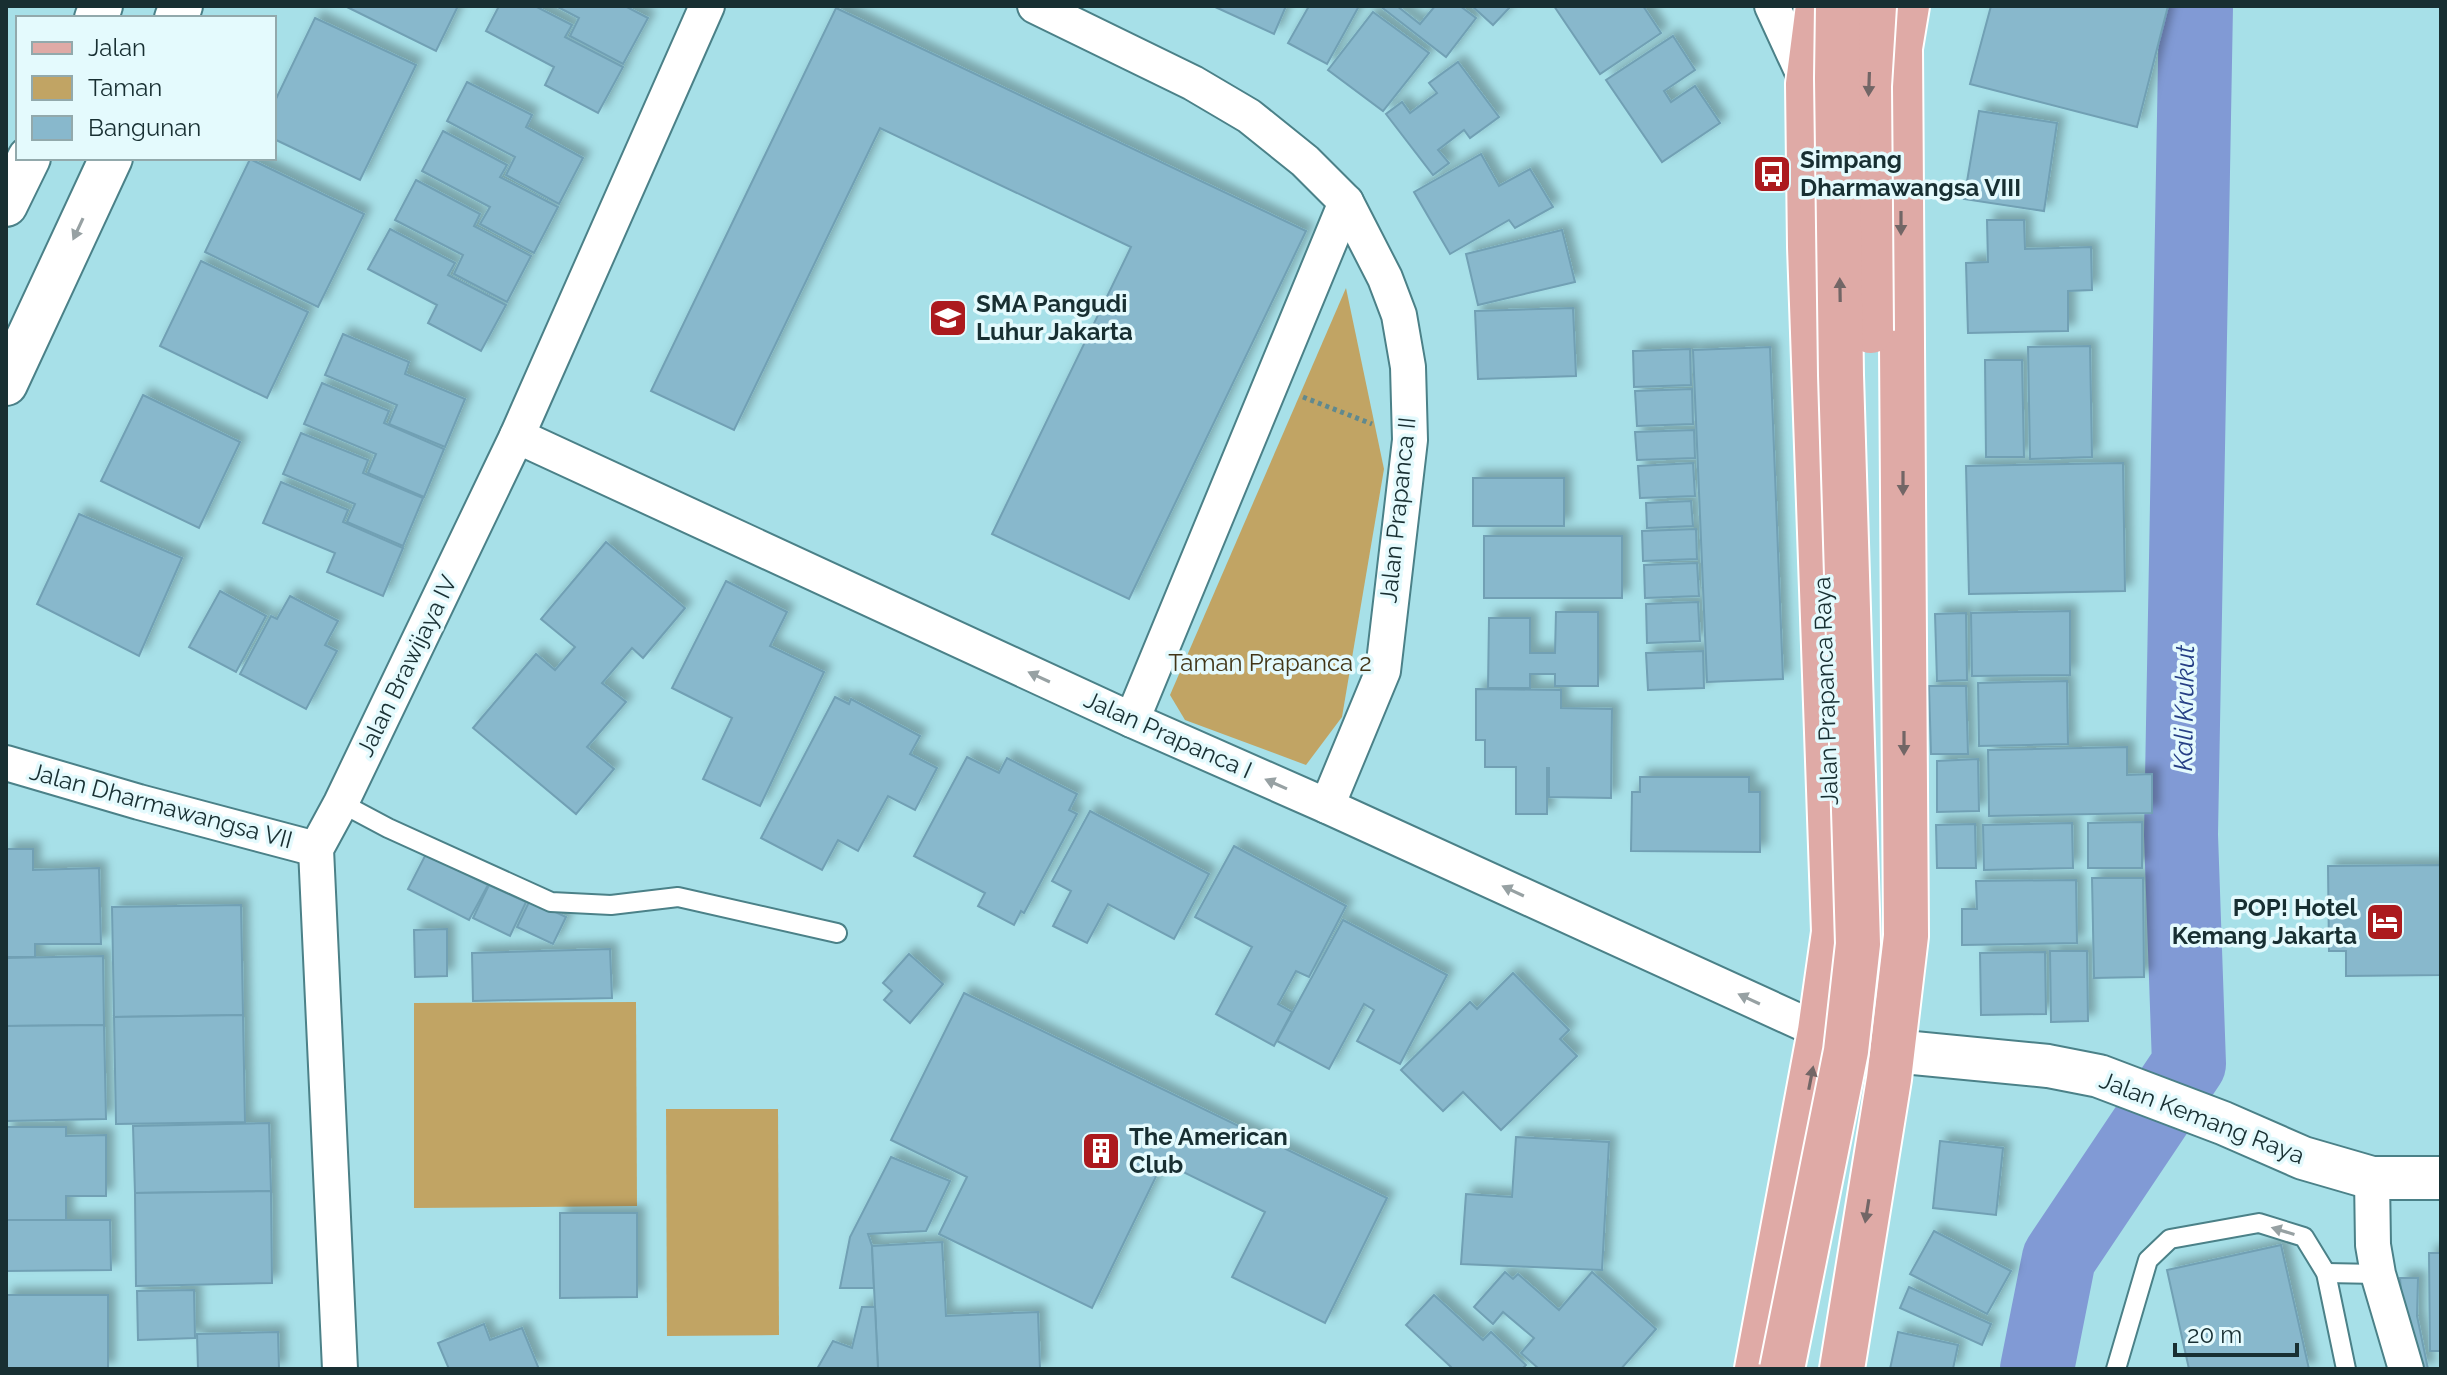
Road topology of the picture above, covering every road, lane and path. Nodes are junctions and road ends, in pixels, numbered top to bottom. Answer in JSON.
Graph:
{"nodes":[{"id":1,"x":707,"y":6,"type":"edge"},
{"id":2,"x":1035,"y":6,"type":"edge"},
{"id":3,"x":1772,"y":6,"type":"edge"},
{"id":4,"x":1818,"y":6,"type":"edge"},
{"id":5,"x":1838,"y":6,"type":"edge"},
{"id":6,"x":1874,"y":6,"type":"edge"},
{"id":7,"x":1907,"y":6,"type":"edge"},
{"id":8,"x":1808,"y":84,"type":"junction"},
{"id":9,"x":28,"y":160,"type":"edge"},
{"id":10,"x":110,"y":160,"type":"edge"},
{"id":11,"x":1346,"y":202,"type":"junction"},
{"id":12,"x":6,"y":205,"type":"edge"},
{"id":13,"x":1271,"y":383,"type":"junction"},
{"id":14,"x":6,"y":384,"type":"edge"},
{"id":15,"x":517,"y":436,"type":"junction"},
{"id":16,"x":1410,"y":440,"type":"junction"},
{"id":17,"x":1132,"y":720,"type":"junction"},
{"id":18,"x":6,"y":763,"type":"edge"},
{"id":19,"x":341,"y":803,"type":"junction"},
{"id":20,"x":1327,"y":806,"type":"junction"},
{"id":21,"x":316,"y":849,"type":"junction"},
{"id":22,"x":837,"y":933,"type":"dead end"},
{"id":23,"x":1820,"y":1031,"type":"junction"},
{"id":24,"x":1893,"y":1051,"type":"junction"},
{"id":25,"x":2372,"y":1178,"type":"junction"},
{"id":26,"x":2441,"y":1178,"type":"edge"},
{"id":27,"x":2326,"y":1273,"type":"junction"},
{"id":28,"x":2378,"y":1274,"type":"junction"},
{"id":29,"x":340,"y":1369,"type":"edge"},
{"id":30,"x":1757,"y":1369,"type":"edge"},
{"id":31,"x":1782,"y":1369,"type":"edge"},
{"id":32,"x":1809,"y":1369,"type":"edge"},
{"id":33,"x":1842,"y":1369,"type":"edge"},
{"id":34,"x":2116,"y":1369,"type":"edge"},
{"id":35,"x":2346,"y":1369,"type":"edge"},
{"id":36,"x":2406,"y":1369,"type":"edge"}],
"edges":[{"from":1,"to":15,"type":"street","name":"Jalan Brawijaya IV"},
{"from":2,"to":11,"type":"street","name":"Jalan Prapanca II"},
{"from":3,"to":8,"type":"street"},
{"from":4,"to":8,"type":"main road","name":"Jalan Prapanca Raya"},
{"from":31,"to":5,"type":"main road","one_way":true,"bridge":true},
{"from":6,"to":32,"type":"main road","one_way":true,"bridge":true},
{"from":7,"to":24,"type":"main road","one_way":true},
{"from":8,"to":23,"type":"main road","name":"Jalan Prapanca Raya"},
{"from":9,"to":12,"type":"street"},
{"from":10,"to":14,"type":"street","one_way":true},
{"from":11,"to":13,"type":"street"},
{"from":11,"to":16,"type":"street","name":"Jalan Prapanca II"},
{"from":13,"to":16,"type":"path"},
{"from":13,"to":17,"type":"street"},
{"from":17,"to":15,"type":"street","name":"Jalan Prapanca I","one_way":true},
{"from":15,"to":19,"type":"street","name":"Jalan Brawijaya IV"},
{"from":16,"to":20,"type":"street","name":"Jalan Prapanca II"},
{"from":20,"to":17,"type":"street","name":"Jalan Prapanca I","one_way":true},
{"from":18,"to":21,"type":"street","name":"Jalan Dharmawangsa VII"},
{"from":19,"to":21,"type":"street","name":"Jalan Brawijaya IV"},
{"from":19,"to":22,"type":"lane"},
{"from":23,"to":20,"type":"street","name":"Jalan Prapanca I","one_way":true},
{"from":21,"to":29,"type":"street"},
{"from":23,"to":24,"type":"street","name":"Jalan Kemang Raya"},
{"from":30,"to":23,"type":"main road","name":"Jalan Prapanca Raya","one_way":true},
{"from":24,"to":25,"type":"street","name":"Jalan Kemang Raya"},
{"from":24,"to":33,"type":"main road","one_way":true},
{"from":25,"to":26,"type":"street","name":"Jalan Kemang Raya"},
{"from":25,"to":28,"type":"street"},
{"from":27,"to":28,"type":"lane"},
{"from":27,"to":34,"type":"lane","one_way":true},
{"from":27,"to":35,"type":"lane"},
{"from":28,"to":36,"type":"street"}]}
